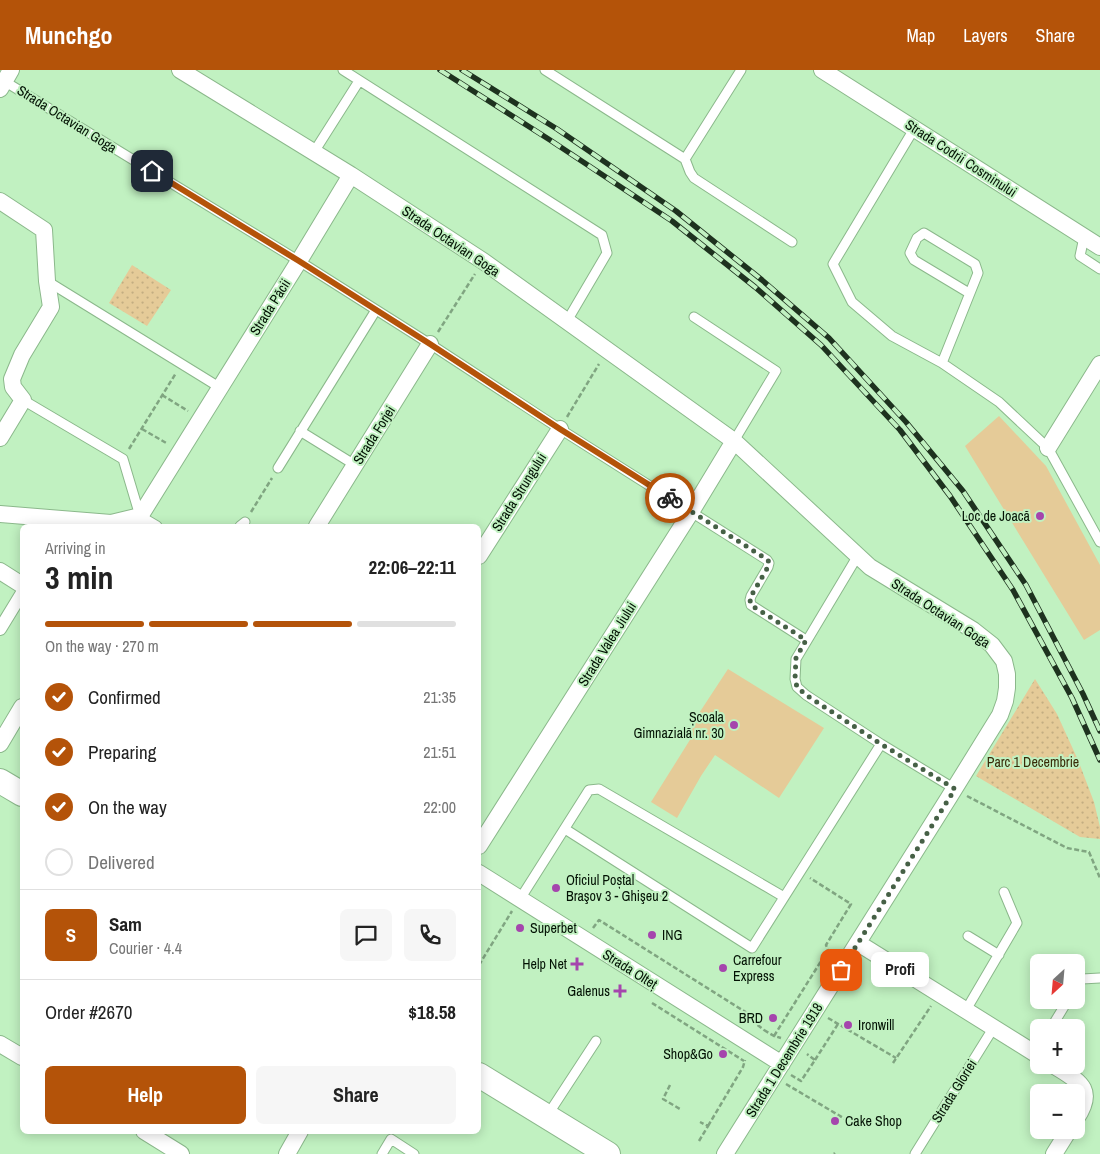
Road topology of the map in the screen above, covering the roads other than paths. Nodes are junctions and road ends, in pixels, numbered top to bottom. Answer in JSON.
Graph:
{"nodes":[{"id":1,"x":180,"y":70,"type":"edge"},
{"id":2,"x":343,"y":70,"type":"edge"},
{"id":3,"x":545,"y":70,"type":"edge"},
{"id":4,"x":741,"y":70,"type":"edge"},
{"id":5,"x":822,"y":70,"type":"edge"},
{"id":6,"x":5,"y":80,"type":"edge"},
{"id":7,"x":359,"y":80,"type":"junction"},
{"id":8,"x":914,"y":128,"type":"junction"},
{"id":9,"x":314,"y":152,"type":"junction"},
{"id":10,"x":685,"y":159,"type":"junction"},
{"id":11,"x":351,"y":175,"type":"junction"},
{"id":12,"x":0,"y":201,"type":"edge"},
{"id":13,"x":1084,"y":237,"type":"junction"},
{"id":14,"x":792,"y":242,"type":"dead end"},
{"id":15,"x":1100,"y":247,"type":"edge"},
{"id":16,"x":299,"y":261,"type":"junction"},
{"id":17,"x":1100,"y":269,"type":"edge"},
{"id":18,"x":47,"y":281,"type":"junction"},
{"id":19,"x":969,"y":293,"type":"junction"},
{"id":20,"x":376,"y":310,"type":"junction"},
{"id":21,"x":694,"y":317,"type":"dead end"},
{"id":22,"x":567,"y":321,"type":"junction"},
{"id":23,"x":430,"y":344,"type":"junction"},
{"id":24,"x":942,"y":363,"type":"junction"},
{"id":25,"x":1100,"y":364,"type":"edge"},
{"id":26,"x":220,"y":388,"type":"junction"},
{"id":27,"x":23,"y":400,"type":"junction"},
{"id":28,"x":560,"y":429,"type":"junction"},
{"id":29,"x":300,"y":431,"type":"junction"},
{"id":30,"x":0,"y":438,"type":"edge"},
{"id":31,"x":734,"y":442,"type":"junction"},
{"id":32,"x":1048,"y":448,"type":"junction"},
{"id":33,"x":355,"y":465,"type":"junction"},
{"id":34,"x":278,"y":468,"type":"road end"},
{"id":35,"x":691,"y":512,"type":"junction"},
{"id":36,"x":0,"y":514,"type":"edge"},
{"id":37,"x":137,"y":521,"type":"edge"},
{"id":38,"x":150,"y":524,"type":"edge"},
{"id":39,"x":318,"y":524,"type":"edge"},
{"id":40,"x":1100,"y":542,"type":"edge"},
{"id":41,"x":481,"y":553,"type":"edge"},
{"id":42,"x":858,"y":557,"type":"junction"},
{"id":43,"x":0,"y":571,"type":"edge"},
{"id":44,"x":20,"y":584,"type":"edge"},
{"id":45,"x":20,"y":595,"type":"edge"},
{"id":46,"x":0,"y":629,"type":"edge"},
{"id":47,"x":806,"y":640,"type":"junction"},
{"id":48,"x":20,"y":710,"type":"edge"},
{"id":49,"x":0,"y":744,"type":"edge"},
{"id":50,"x":881,"y":744,"type":"junction"},
{"id":51,"x":0,"y":781,"type":"edge"},
{"id":52,"x":955,"y":789,"type":"junction"},
{"id":53,"x":20,"y":793,"type":"edge"},
{"id":54,"x":565,"y":829,"type":"junction"},
{"id":55,"x":481,"y":843,"type":"edge"},
{"id":56,"x":481,"y":874,"type":"edge"},
{"id":57,"x":1004,"y":892,"type":"dead end"},
{"id":58,"x":784,"y":897,"type":"junction"},
{"id":59,"x":520,"y":899,"type":"junction"},
{"id":60,"x":968,"y":936,"type":"dead end"},
{"id":61,"x":858,"y":943,"type":"junction"},
{"id":62,"x":999,"y":955,"type":"junction"},
{"id":63,"x":1100,"y":978,"type":"edge"},
{"id":64,"x":1085,"y":980,"type":"edge"},
{"id":65,"x":966,"y":1010,"type":"junction"},
{"id":66,"x":994,"y":1027,"type":"junction"},
{"id":67,"x":596,"y":1041,"type":"dead end"},
{"id":68,"x":0,"y":1044,"type":"edge"},
{"id":69,"x":1030,"y":1048,"type":"edge"},
{"id":70,"x":20,"y":1056,"type":"edge"},
{"id":71,"x":778,"y":1071,"type":"junction"},
{"id":72,"x":1067,"y":1074,"type":"edge"},
{"id":73,"x":481,"y":1076,"type":"edge"},
{"id":74,"x":1080,"y":1084,"type":"edge"},
{"id":75,"x":546,"y":1117,"type":"junction"},
{"id":76,"x":149,"y":1134,"type":"edge"},
{"id":77,"x":299,"y":1134,"type":"edge"},
{"id":78,"x":1063,"y":1139,"type":"edge"},
{"id":79,"x":292,"y":1152,"type":"edge"},
{"id":80,"x":181,"y":1154,"type":"edge"},
{"id":81,"x":382,"y":1154,"type":"edge"},
{"id":82,"x":414,"y":1154,"type":"edge"},
{"id":83,"x":608,"y":1154,"type":"edge"},
{"id":84,"x":726,"y":1154,"type":"edge"},
{"id":85,"x":915,"y":1154,"type":"edge"},
{"id":86,"x":1054,"y":1154,"type":"edge"}],
"edges":[{"from":1,"to":9,"type":"street","name":"Strada Octavian Goga"},
{"from":2,"to":7,"type":"lane"},
{"from":3,"to":10,"type":"lane"},
{"from":4,"to":10,"type":"lane"},
{"from":5,"to":8,"type":"street","name":"Strada Codrii Cosminului"},
{"from":6,"to":16,"type":"lane","name":"Strada Octavian Goga"},
{"from":7,"to":9,"type":"lane"},
{"from":7,"to":22,"type":"lane"},
{"from":8,"to":13,"type":"street","name":"Strada Codrii Cosminului"},
{"from":8,"to":24,"type":"lane"},
{"from":9,"to":11,"type":"street","name":"Strada Octavian Goga"},
{"from":10,"to":14,"type":"lane"},
{"from":11,"to":16,"type":"street","name":"Strada Păcii"},
{"from":11,"to":22,"type":"street","name":"Strada Octavian Goga"},
{"from":12,"to":18,"type":"street"},
{"from":13,"to":15,"type":"street","name":"Strada Codrii Cosminului"},
{"from":13,"to":17,"type":"lane"},
{"from":16,"to":20,"type":"lane","name":"Strada Octavian Goga"},
{"from":16,"to":26,"type":"street","name":"Strada Păcii"},
{"from":18,"to":26,"type":"lane"},
{"from":18,"to":27,"type":"street"},
{"from":19,"to":19,"type":"lane"},
{"from":19,"to":24,"type":"lane"},
{"from":20,"to":23,"type":"lane","name":"Strada Octavian Goga"},
{"from":20,"to":29,"type":"lane"},
{"from":21,"to":31,"type":"lane"},
{"from":22,"to":31,"type":"street","name":"Strada Octavian Goga"},
{"from":23,"to":28,"type":"lane","name":"Strada Octavian Goga"},
{"from":23,"to":33,"type":"street","name":"Strada Forjei"},
{"from":24,"to":32,"type":"lane"},
{"from":25,"to":32,"type":"street"},
{"from":26,"to":37,"type":"street","name":"Strada Păcii"},
{"from":27,"to":30,"type":"street"},
{"from":27,"to":37,"type":"lane"},
{"from":28,"to":35,"type":"lane","name":"Strada Octavian Goga"},
{"from":28,"to":41,"type":"street","name":"Strada Strungului"},
{"from":29,"to":33,"type":"lane"},
{"from":29,"to":34,"type":"lane"},
{"from":31,"to":35,"type":"street","name":"Strada Valea Jiului"},
{"from":31,"to":42,"type":"street","name":"Strada Octavian Goga"},
{"from":32,"to":40,"type":"lane"},
{"from":33,"to":39,"type":"street","name":"Strada Forjei"},
{"from":35,"to":47,"type":"lane","name":"Strada Octavian Goga"},
{"from":35,"to":55,"type":"street","name":"Strada Valea Jiului"},
{"from":36,"to":37,"type":"street"},
{"from":37,"to":38,"type":"lane"},
{"from":42,"to":47,"type":"lane"},
{"from":42,"to":52,"type":"street","name":"Strada Octavian Goga"},
{"from":43,"to":44,"type":"street"},
{"from":45,"to":46,"type":"street"},
{"from":47,"to":50,"type":"lane"},
{"from":48,"to":49,"type":"street"},
{"from":50,"to":52,"type":"lane"},
{"from":50,"to":58,"type":"lane"},
{"from":51,"to":53,"type":"main road"},
{"from":52,"to":61,"type":"street","name":"Strada 1 Decembrie 1918"},
{"from":54,"to":58,"type":"lane"},
{"from":54,"to":58,"type":"lane"},
{"from":54,"to":59,"type":"lane"},
{"from":56,"to":59,"type":"street","name":"Strada Olteț"},
{"from":57,"to":62,"type":"lane"},
{"from":59,"to":71,"type":"street","name":"Strada Olteț"},
{"from":60,"to":62,"type":"lane"},
{"from":61,"to":65,"type":"street"},
{"from":61,"to":71,"type":"street","name":"Strada 1 Decembrie 1918"},
{"from":62,"to":65,"type":"lane"},
{"from":63,"to":64,"type":"lane"},
{"from":65,"to":66,"type":"street"},
{"from":66,"to":69,"type":"street"},
{"from":66,"to":85,"type":"lane","name":"Strada Gloriei"},
{"from":67,"to":75,"type":"lane"},
{"from":68,"to":70,"type":"street"},
{"from":71,"to":84,"type":"street","name":"Strada 1 Decembrie 1918"},
{"from":72,"to":74,"type":"street"},
{"from":73,"to":75,"type":"main road"},
{"from":75,"to":83,"type":"main road"},
{"from":76,"to":80,"type":"street"},
{"from":77,"to":79,"type":"street"},
{"from":78,"to":86,"type":"street"},
{"from":81,"to":82,"type":"lane"}]}
